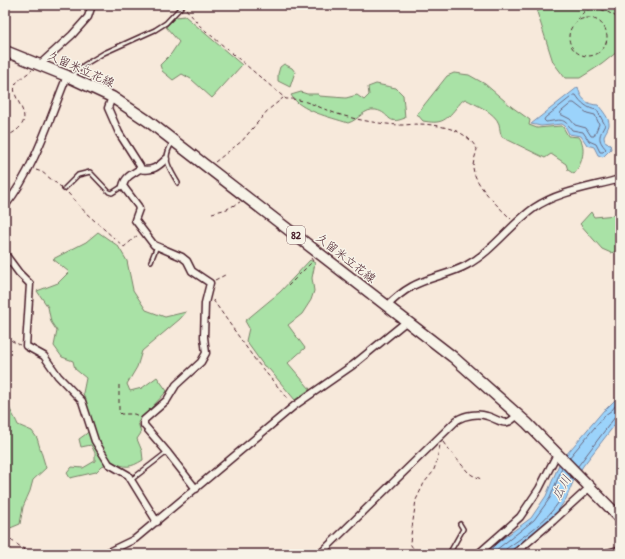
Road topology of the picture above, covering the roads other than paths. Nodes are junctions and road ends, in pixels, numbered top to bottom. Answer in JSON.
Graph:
{"nodes":[{"id":1,"x":92,"y":5,"type":"edge"},
{"id":2,"x":183,"y":5,"type":"edge"},
{"id":3,"x":5,"y":51,"type":"edge"},
{"id":4,"x":38,"y":65,"type":"junction"},
{"id":5,"x":69,"y":77,"type":"junction"},
{"id":6,"x":112,"y":97,"type":"junction"},
{"id":7,"x":174,"y":141,"type":"junction"},
{"id":8,"x":166,"y":159,"type":"junction"},
{"id":9,"x":140,"y":169,"type":"junction"},
{"id":10,"x":620,"y":179,"type":"edge"},
{"id":11,"x":178,"y":183,"type":"dead end"},
{"id":12,"x":123,"y":186,"type":"junction"},
{"id":13,"x":64,"y":189,"type":"road end"},
{"id":14,"x":5,"y":206,"type":"edge"},
{"id":15,"x":157,"y":246,"type":"junction"},
{"id":16,"x":5,"y":254,"type":"edge"},
{"id":17,"x":151,"y":261,"type":"dead end"},
{"id":18,"x":387,"y":306,"type":"junction"},
{"id":19,"x":407,"y":321,"type":"junction"},
{"id":20,"x":518,"y":415,"type":"junction"},
{"id":21,"x":167,"y":452,"type":"junction"},
{"id":22,"x":559,"y":456,"type":"junction"},
{"id":23,"x":131,"y":480,"type":"junction"},
{"id":24,"x":590,"y":487,"type":"junction"},
{"id":25,"x":196,"y":489,"type":"junction"},
{"id":26,"x":620,"y":517,"type":"edge"},
{"id":27,"x":156,"y":522,"type":"junction"},
{"id":28,"x":460,"y":524,"type":"dead end"},
{"id":29,"x":620,"y":548,"type":"edge"},
{"id":30,"x":104,"y":554,"type":"edge"},
{"id":31,"x":320,"y":554,"type":"edge"},
{"id":32,"x":449,"y":554,"type":"edge"},
{"id":33,"x":478,"y":554,"type":"edge"},
{"id":34,"x":514,"y":554,"type":"edge"},
{"id":35,"x":529,"y":554,"type":"edge"},
{"id":36,"x":540,"y":554,"type":"edge"},
{"id":37,"x":568,"y":554,"type":"edge"},
{"id":38,"x":591,"y":554,"type":"edge"},
{"id":39,"x":598,"y":554,"type":"edge"}],
"edges":[{"from":1,"to":4,"type":"street"},
{"from":2,"to":5,"type":"lane"},
{"from":3,"to":4,"type":"main road","name":"久留米立花線","number":"82"},
{"from":4,"to":5,"type":"main road","name":"久留米立花線","number":"82"},
{"from":5,"to":6,"type":"main road","name":"久留米立花線","number":"82"},
{"from":5,"to":14,"type":"street"},
{"from":6,"to":7,"type":"main road","name":"久留米立花線","number":"82"},
{"from":6,"to":9,"type":"street"},
{"from":7,"to":8,"type":"lane"},
{"from":7,"to":18,"type":"main road","name":"久留米立花線","number":"82"},
{"from":8,"to":9,"type":"street"},
{"from":8,"to":11,"type":"lane"},
{"from":9,"to":12,"type":"street"},
{"from":10,"to":18,"type":"street"},
{"from":12,"to":13,"type":"lane"},
{"from":12,"to":15,"type":"street"},
{"from":15,"to":17,"type":"lane"},
{"from":15,"to":21,"type":"street"},
{"from":16,"to":23,"type":"street"},
{"from":18,"to":19,"type":"main road","name":"久留米立花線","number":"82"},
{"from":19,"to":20,"type":"main road","name":"久留米立花線","number":"82"},
{"from":19,"to":25,"type":"street"},
{"from":20,"to":22,"type":"main road","name":"久留米立花線","number":"82"},
{"from":20,"to":31,"type":"street"},
{"from":21,"to":23,"type":"lane"},
{"from":21,"to":25,"type":"street"},
{"from":22,"to":24,"type":"main road","name":"久留米立花線","number":"82"},
{"from":22,"to":33,"type":"street"},
{"from":23,"to":27,"type":"street"},
{"from":24,"to":26,"type":"main road","name":"久留米立花線","number":"82"},
{"from":24,"to":34,"type":"street"},
{"from":25,"to":27,"type":"street"},
{"from":27,"to":30,"type":"street"},
{"from":28,"to":32,"type":"lane"},
{"from":29,"to":39,"type":"lane"},
{"from":34,"to":35,"type":"lane"},
{"from":36,"to":37,"type":"lane"},
{"from":38,"to":39,"type":"lane"}]}
